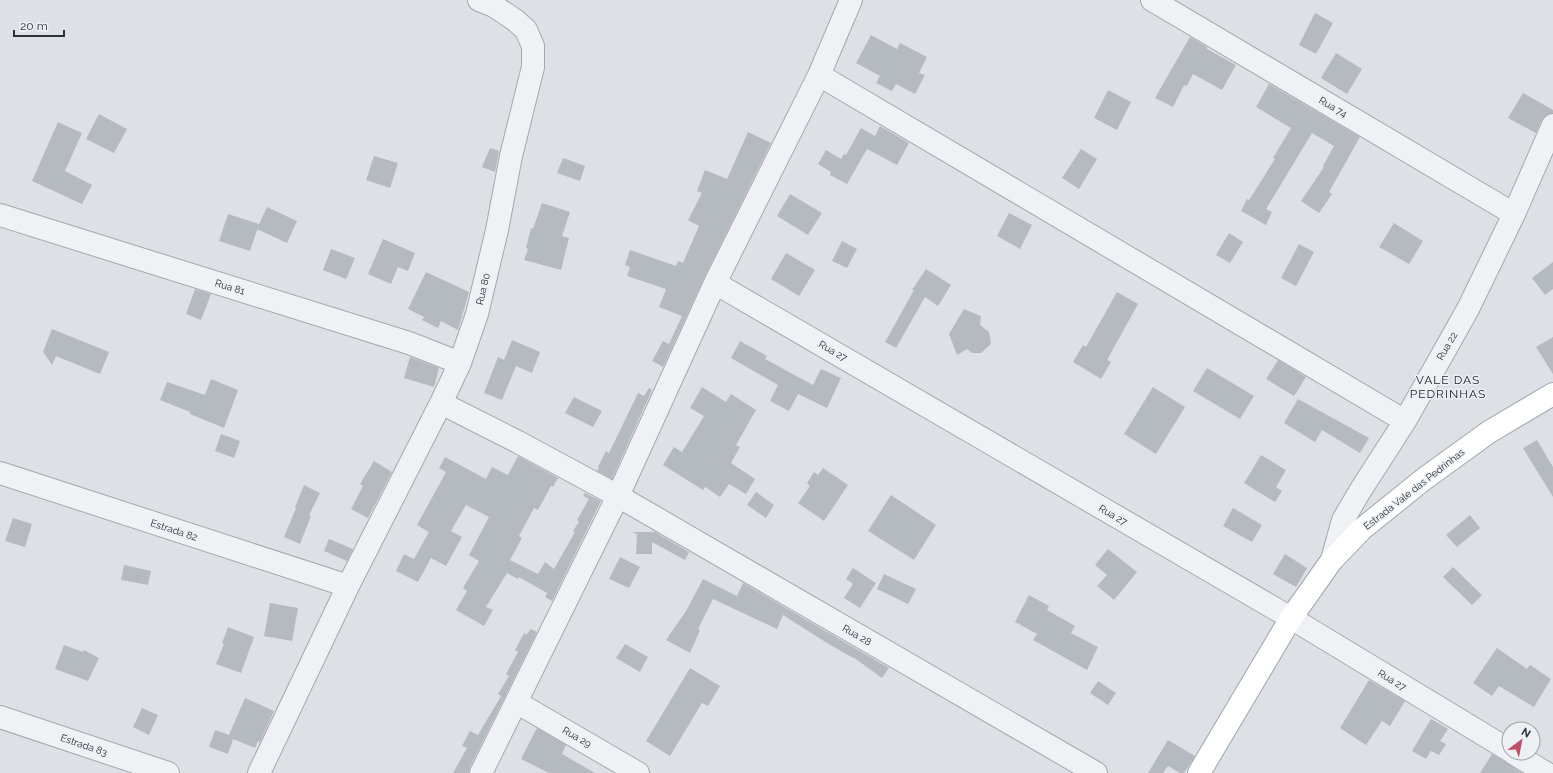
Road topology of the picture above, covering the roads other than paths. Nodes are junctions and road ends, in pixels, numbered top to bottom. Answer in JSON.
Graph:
{"nodes":[{"id":1,"x":479,"y":0,"type":"edge"},
{"id":2,"x":851,"y":0,"type":"edge"},
{"id":3,"x":1152,"y":0,"type":"edge"},
{"id":4,"x":819,"y":75,"type":"junction"},
{"id":5,"x":1553,"y":125,"type":"edge"},
{"id":6,"x":1514,"y":214,"type":"junction"},
{"id":7,"x":0,"y":215,"type":"edge"},
{"id":8,"x":715,"y":282,"type":"junction"},
{"id":9,"x":460,"y":363,"type":"junction"},
{"id":10,"x":1553,"y":394,"type":"edge"},
{"id":11,"x":441,"y":403,"type":"junction"},
{"id":12,"x":1405,"y":421,"type":"junction"},
{"id":13,"x":0,"y":473,"type":"edge"},
{"id":14,"x":618,"y":496,"type":"junction"},
{"id":15,"x":1332,"y":560,"type":"junction"},
{"id":16,"x":348,"y":586,"type":"junction"},
{"id":17,"x":1291,"y":618,"type":"junction"},
{"id":18,"x":516,"y":702,"type":"junction"},
{"id":19,"x":0,"y":716,"type":"edge"},
{"id":20,"x":1501,"y":745,"type":"edge"},
{"id":21,"x":1526,"y":761,"type":"edge"},
{"id":22,"x":168,"y":773,"type":"edge"},
{"id":23,"x":259,"y":773,"type":"edge"},
{"id":24,"x":481,"y":773,"type":"edge"},
{"id":25,"x":638,"y":773,"type":"edge"},
{"id":26,"x":1096,"y":773,"type":"edge"},
{"id":27,"x":1199,"y":773,"type":"edge"},
{"id":28,"x":1546,"y":773,"type":"edge"}],
"edges":[{"from":1,"to":9,"type":"street","name":"Rua 80"},
{"from":2,"to":4,"type":"street"},
{"from":3,"to":6,"type":"street","name":"Rua 74"},
{"from":4,"to":8,"type":"street"},
{"from":4,"to":12,"type":"street"},
{"from":5,"to":6,"type":"street","name":"Rua 22"},
{"from":6,"to":12,"type":"street","name":"Rua 22"},
{"from":7,"to":9,"type":"street","name":"Rua 81"},
{"from":8,"to":14,"type":"street"},
{"from":8,"to":17,"type":"street","name":"Rua 27"},
{"from":9,"to":11,"type":"street","name":"Rua 80"},
{"from":10,"to":15,"type":"main road","name":"Estrada Vale das Pedrinhas"},
{"from":11,"to":14,"type":"street"},
{"from":11,"to":16,"type":"street","name":"Rua 80"},
{"from":12,"to":15,"type":"street","name":"Rua 22"},
{"from":13,"to":16,"type":"street","name":"Estrada 82"},
{"from":14,"to":18,"type":"street"},
{"from":14,"to":26,"type":"street","name":"Rua 28"},
{"from":15,"to":17,"type":"main road","name":"Estrada Vale das Pedrinhas"},
{"from":16,"to":23,"type":"street","name":"Rua 80"},
{"from":17,"to":20,"type":"street","name":"Rua 27"},
{"from":17,"to":27,"type":"main road","name":"Estrada Vale das Pedrinhas"},
{"from":18,"to":24,"type":"street"},
{"from":18,"to":25,"type":"street","name":"Rua 29"},
{"from":19,"to":22,"type":"street","name":"Estrada 83"},
{"from":21,"to":28,"type":"street"}]}
